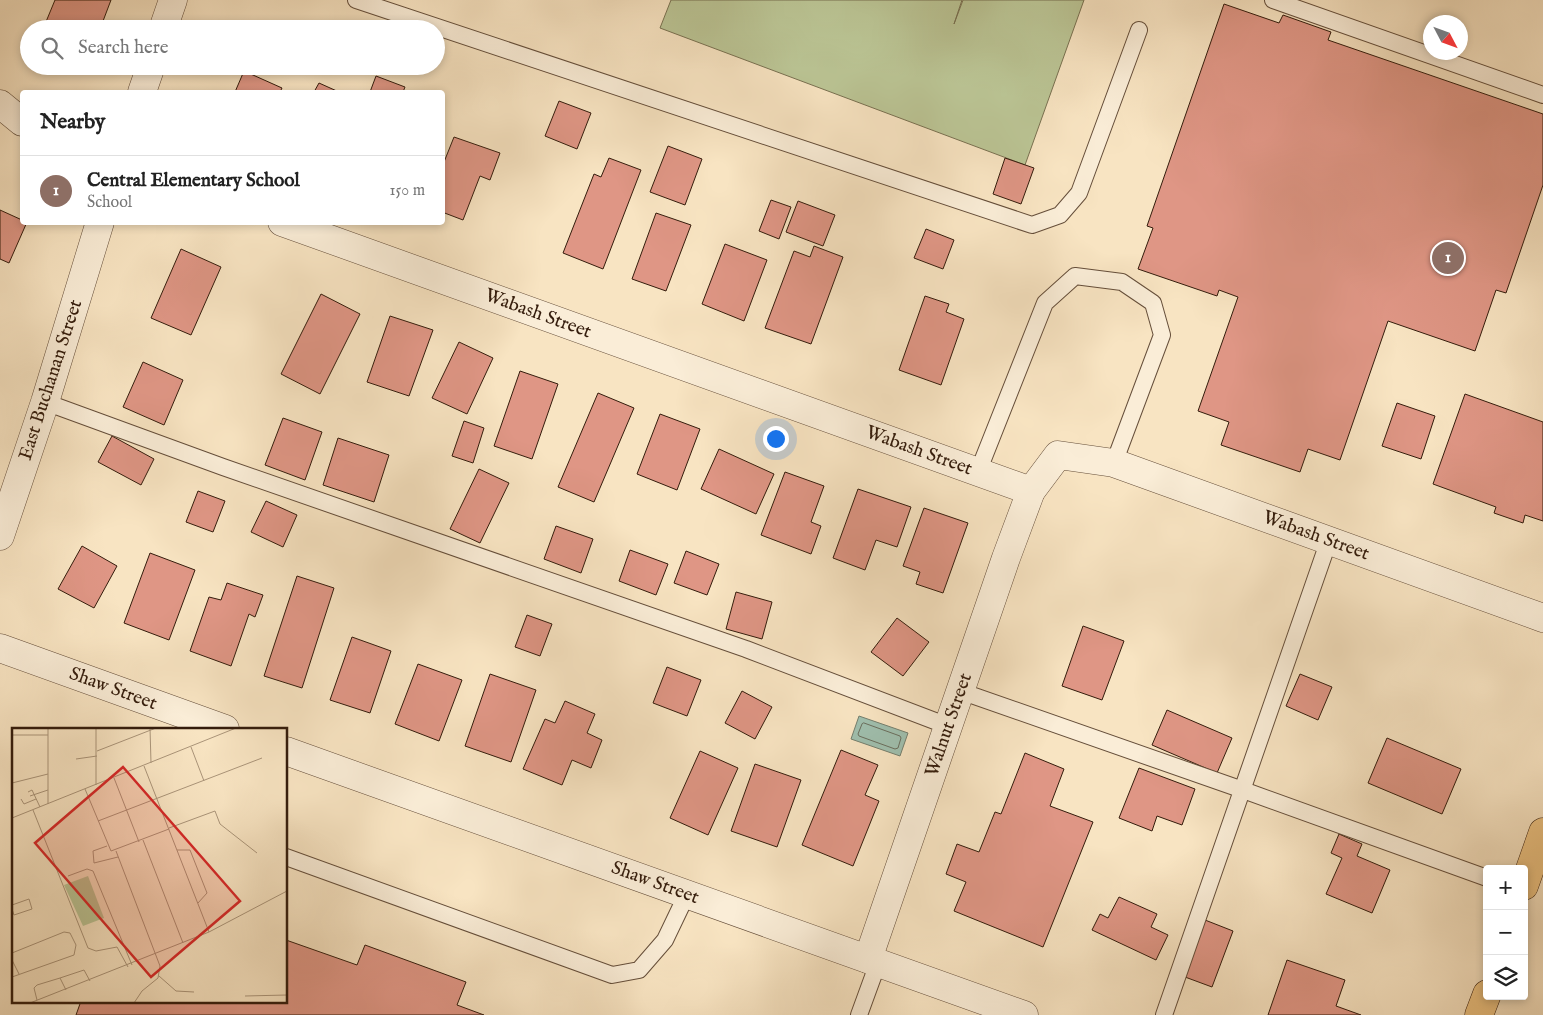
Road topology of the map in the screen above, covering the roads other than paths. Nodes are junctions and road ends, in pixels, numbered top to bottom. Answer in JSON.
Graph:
{"nodes":[{"id":1,"x":173,"y":0,"type":"edge"},
{"id":2,"x":356,"y":0,"type":"edge"},
{"id":3,"x":1274,"y":0,"type":"edge"},
{"id":4,"x":166,"y":20,"type":"edge"},
{"id":5,"x":416,"y":20,"type":"edge"},
{"id":6,"x":445,"y":30,"type":"edge"},
{"id":7,"x":1139,"y":30,"type":"dead end"},
{"id":8,"x":148,"y":75,"type":"edge"},
{"id":9,"x":143,"y":90,"type":"edge"},
{"id":10,"x":1543,"y":95,"type":"edge"},
{"id":11,"x":0,"y":104,"type":"edge"},
{"id":12,"x":20,"y":120,"type":"edge"},
{"id":13,"x":99,"y":225,"type":"edge"},
{"id":14,"x":290,"y":225,"type":"edge"},
{"id":15,"x":45,"y":402,"type":"junction"},
{"id":16,"x":1114,"y":463,"type":"junction"},
{"id":17,"x":978,"y":472,"type":"junction"},
{"id":18,"x":1031,"y":491,"type":"junction"},
{"id":19,"x":0,"y":536,"type":"edge"},
{"id":20,"x":1329,"y":540,"type":"junction"},
{"id":21,"x":1543,"y":618,"type":"edge"},
{"id":22,"x":0,"y":648,"type":"edge"},
{"id":23,"x":960,"y":691,"type":"junction"},
{"id":24,"x":948,"y":726,"type":"junction"},
{"id":25,"x":222,"y":728,"type":"edge"},
{"id":26,"x":288,"y":751,"type":"edge"},
{"id":27,"x":1243,"y":790,"type":"junction"},
{"id":28,"x":1543,"y":832,"type":"edge"},
{"id":29,"x":288,"y":859,"type":"edge"},
{"id":30,"x":1528,"y":875,"type":"edge"},
{"id":31,"x":1483,"y":877,"type":"edge"},
{"id":32,"x":687,"y":894,"type":"junction"},
{"id":33,"x":873,"y":961,"type":"junction"},
{"id":34,"x":1485,"y":1000,"type":"edge"},
{"id":35,"x":859,"y":1015,"type":"edge"},
{"id":36,"x":1024,"y":1015,"type":"edge"},
{"id":37,"x":1164,"y":1015,"type":"edge"},
{"id":38,"x":1479,"y":1015,"type":"edge"}],
"edges":[{"from":1,"to":4,"type":"street"},
{"from":2,"to":5,"type":"lane"},
{"from":3,"to":10,"type":"lane"},
{"from":6,"to":7,"type":"lane"},
{"from":8,"to":9,"type":"street"},
{"from":11,"to":12,"type":"street"},
{"from":13,"to":15,"type":"street","name":"East Buchanan Street"},
{"from":14,"to":17,"type":"street","name":"Wabash Street"},
{"from":15,"to":19,"type":"street","name":"East Buchanan Street"},
{"from":15,"to":24,"type":"lane"},
{"from":16,"to":17,"type":"lane"},
{"from":16,"to":18,"type":"street","name":"Wabash Street"},
{"from":16,"to":20,"type":"street","name":"Wabash Street"},
{"from":17,"to":18,"type":"street","name":"Wabash Street"},
{"from":18,"to":23,"type":"street","name":"Walnut Street"},
{"from":20,"to":21,"type":"street","name":"Wabash Street"},
{"from":20,"to":27,"type":"lane"},
{"from":22,"to":25,"type":"street","name":"Shaw Street"},
{"from":23,"to":24,"type":"street","name":"Walnut Street"},
{"from":23,"to":27,"type":"lane"},
{"from":24,"to":33,"type":"street","name":"Walnut Street"},
{"from":26,"to":32,"type":"street","name":"Shaw Street"},
{"from":27,"to":31,"type":"lane"},
{"from":27,"to":37,"type":"lane"},
{"from":28,"to":30,"type":"main road"},
{"from":29,"to":32,"type":"lane"},
{"from":32,"to":33,"type":"street","name":"Shaw Street"},
{"from":33,"to":35,"type":"lane"},
{"from":33,"to":36,"type":"street","name":"Shaw Street"},
{"from":34,"to":38,"type":"main road"}]}
